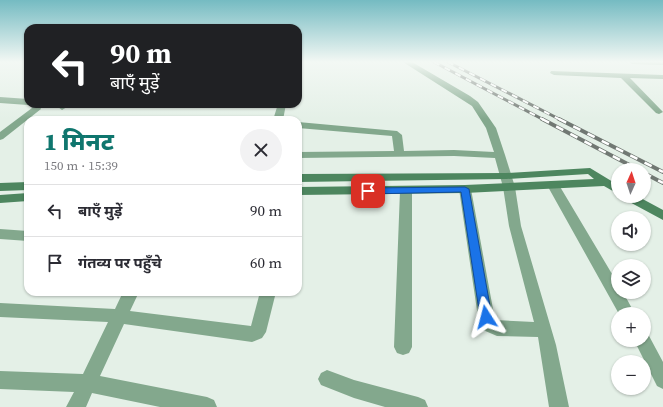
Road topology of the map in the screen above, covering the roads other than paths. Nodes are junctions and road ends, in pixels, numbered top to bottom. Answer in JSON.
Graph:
{"nodes":[{"id":1,"x":438,"y":81,"type":"edge"},
{"id":2,"x":629,"y":81,"type":"edge"},
{"id":3,"x":0,"y":100,"type":"edge"},
{"id":4,"x":24,"y":102,"type":"edge"},
{"id":5,"x":37,"y":108,"type":"edge"},
{"id":6,"x":659,"y":110,"type":"dead end"},
{"id":7,"x":27,"y":116,"type":"edge"},
{"id":8,"x":24,"y":118,"type":"edge"},
{"id":9,"x":0,"y":124,"type":"edge"},
{"id":10,"x":15,"y":125,"type":"junction"},
{"id":11,"x":302,"y":125,"type":"edge"},
{"id":12,"x":0,"y":137,"type":"edge"},
{"id":13,"x":399,"y":153,"type":"junction"},
{"id":14,"x":302,"y":155,"type":"edge"},
{"id":15,"x":500,"y":155,"type":"junction"},
{"id":16,"x":302,"y":178,"type":"edge"},
{"id":17,"x":508,"y":181,"type":"junction"},
{"id":18,"x":606,"y":182,"type":"junction"},
{"id":19,"x":553,"y":185,"type":"junction"},
{"id":20,"x":611,"y":185,"type":"edge"},
{"id":21,"x":24,"y":186,"type":"edge"},
{"id":22,"x":0,"y":187,"type":"edge"},
{"id":23,"x":465,"y":189,"type":"junction"},
{"id":24,"x":406,"y":191,"type":"junction"},
{"id":25,"x":302,"y":192,"type":"edge"},
{"id":26,"x":24,"y":197,"type":"edge"},
{"id":27,"x":0,"y":199,"type":"edge"},
{"id":28,"x":640,"y":203,"type":"edge"},
{"id":29,"x":663,"y":216,"type":"edge"},
{"id":30,"x":0,"y":234,"type":"edge"},
{"id":31,"x":24,"y":235,"type":"edge"},
{"id":32,"x":129,"y":296,"type":"edge"},
{"id":33,"x":267,"y":296,"type":"edge"},
{"id":34,"x":623,"y":307,"type":"edge"},
{"id":35,"x":0,"y":310,"type":"edge"},
{"id":36,"x":120,"y":317,"type":"junction"},
{"id":37,"x":544,"y":330,"type":"junction"},
{"id":38,"x":403,"y":347,"type":"dead end"},
{"id":39,"x":646,"y":347,"type":"edge"},
{"id":40,"x":327,"y":378,"type":"dead end"},
{"id":41,"x":0,"y":380,"type":"edge"},
{"id":42,"x":663,"y":380,"type":"edge"},
{"id":43,"x":88,"y":383,"type":"junction"},
{"id":44,"x":76,"y":407,"type":"edge"},
{"id":45,"x":206,"y":407,"type":"edge"},
{"id":46,"x":418,"y":407,"type":"edge"},
{"id":47,"x":559,"y":407,"type":"edge"}],
"edges":[{"from":1,"to":15,"type":"street"},
{"from":2,"to":6,"type":"street"},
{"from":3,"to":4,"type":"street"},
{"from":5,"to":7,"type":"street"},
{"from":8,"to":10,"type":"street"},
{"from":9,"to":10,"type":"street"},
{"from":10,"to":12,"type":"street"},
{"from":11,"to":13,"type":"street"},
{"from":13,"to":14,"type":"street"},
{"from":13,"to":15,"type":"street"},
{"from":15,"to":17,"type":"street"},
{"from":16,"to":17,"type":"street"},
{"from":17,"to":18,"type":"street"},
{"from":17,"to":19,"type":"street"},
{"from":17,"to":23,"type":"street"},
{"from":17,"to":37,"type":"street"},
{"from":18,"to":19,"type":"street"},
{"from":18,"to":20,"type":"street"},
{"from":19,"to":34,"type":"street"},
{"from":21,"to":22,"type":"street"},
{"from":23,"to":24,"type":"street"},
{"from":23,"to":37,"type":"street"},
{"from":24,"to":25,"type":"street"},
{"from":24,"to":38,"type":"street"},
{"from":26,"to":27,"type":"street"},
{"from":28,"to":29,"type":"street"},
{"from":30,"to":31,"type":"street"},
{"from":32,"to":36,"type":"street"},
{"from":33,"to":36,"type":"street"},
{"from":35,"to":36,"type":"street"},
{"from":36,"to":43,"type":"street"},
{"from":37,"to":47,"type":"street"},
{"from":39,"to":42,"type":"street"},
{"from":40,"to":46,"type":"street"},
{"from":41,"to":43,"type":"street"},
{"from":43,"to":44,"type":"street"},
{"from":43,"to":45,"type":"street"}]}
